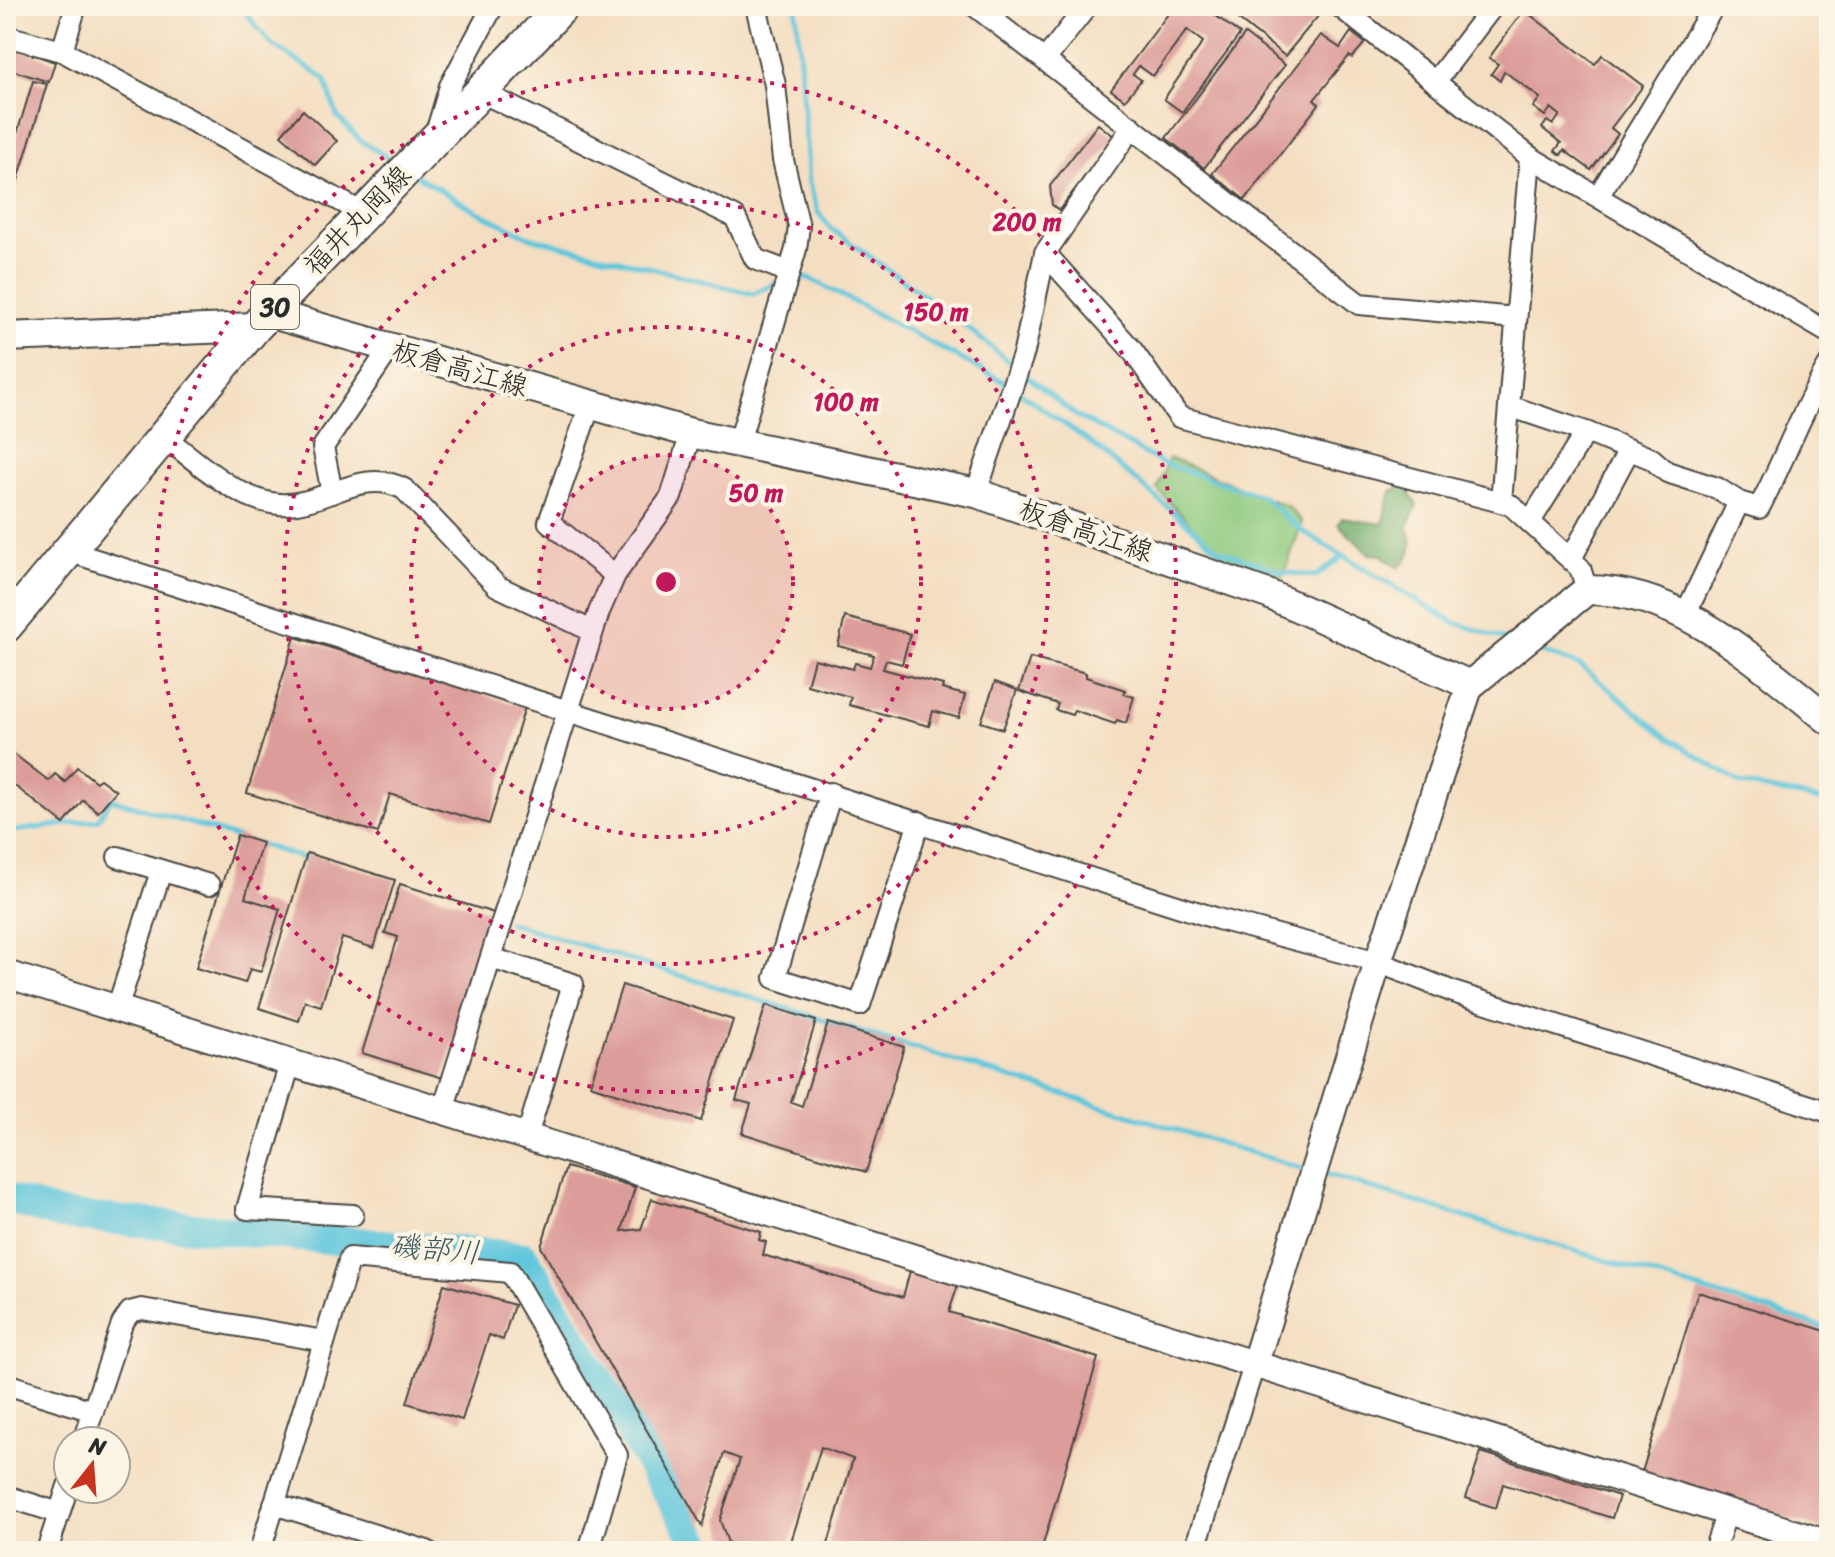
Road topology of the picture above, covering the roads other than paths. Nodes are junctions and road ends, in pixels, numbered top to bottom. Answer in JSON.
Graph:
{"nodes":[{"id":1,"x":76,"y":6,"type":"edge"},
{"id":2,"x":493,"y":6,"type":"edge"},
{"id":3,"x":563,"y":6,"type":"edge"},
{"id":4,"x":756,"y":6,"type":"edge"},
{"id":5,"x":975,"y":6,"type":"edge"},
{"id":6,"x":1087,"y":6,"type":"edge"},
{"id":7,"x":1339,"y":6,"type":"edge"},
{"id":8,"x":1493,"y":6,"type":"edge"},
{"id":9,"x":1714,"y":6,"type":"edge"},
{"id":10,"x":6,"y":36,"type":"edge"},
{"id":11,"x":62,"y":51,"type":"junction"},
{"id":12,"x":1045,"y":60,"type":"junction"},
{"id":13,"x":1435,"y":82,"type":"junction"},
{"id":14,"x":481,"y":92,"type":"junction"},
{"id":15,"x":1132,"y":127,"type":"junction"},
{"id":16,"x":434,"y":141,"type":"junction"},
{"id":17,"x":1530,"y":157,"type":"junction"},
{"id":18,"x":1599,"y":195,"type":"junction"},
{"id":19,"x":363,"y":213,"type":"junction"},
{"id":20,"x":1045,"y":253,"type":"junction"},
{"id":21,"x":789,"y":272,"type":"junction"},
{"id":22,"x":1516,"y":318,"type":"junction"},
{"id":23,"x":262,"y":320,"type":"junction"},
{"id":24,"x":1829,"y":333,"type":"edge"},
{"id":25,"x":6,"y":337,"type":"edge"},
{"id":26,"x":390,"y":348,"type":"junction"},
{"id":27,"x":1829,"y":365,"type":"edge"},
{"id":28,"x":590,"y":405,"type":"junction"},
{"id":29,"x":1509,"y":406,"type":"junction"},
{"id":30,"x":1586,"y":432,"type":"junction"},
{"id":31,"x":691,"y":433,"type":"junction"},
{"id":32,"x":163,"y":436,"type":"junction"},
{"id":33,"x":739,"y":442,"type":"junction"},
{"id":34,"x":1629,"y":450,"type":"junction"},
{"id":35,"x":332,"y":493,"type":"junction"},
{"id":36,"x":976,"y":493,"type":"junction"},
{"id":37,"x":1501,"y":502,"type":"junction"},
{"id":38,"x":1739,"y":502,"type":"junction"},
{"id":39,"x":1530,"y":522,"type":"junction"},
{"id":40,"x":68,"y":551,"type":"junction"},
{"id":41,"x":1571,"y":559,"type":"junction"},
{"id":42,"x":615,"y":575,"type":"junction"},
{"id":43,"x":1587,"y":590,"type":"junction"},
{"id":44,"x":1685,"y":615,"type":"junction"},
{"id":45,"x":6,"y":626,"type":"edge"},
{"id":46,"x":592,"y":631,"type":"junction"},
{"id":47,"x":1470,"y":685,"type":"junction"},
{"id":48,"x":567,"y":708,"type":"junction"},
{"id":49,"x":1829,"y":720,"type":"edge"},
{"id":50,"x":831,"y":793,"type":"junction"},
{"id":51,"x":919,"y":822,"type":"junction"},
{"id":52,"x":118,"y":857,"type":"dead end"},
{"id":53,"x":161,"y":871,"type":"junction"},
{"id":54,"x":209,"y":885,"type":"dead end"},
{"id":55,"x":491,"y":958,"type":"junction"},
{"id":56,"x":1378,"y":962,"type":"junction"},
{"id":57,"x":6,"y":974,"type":"edge"},
{"id":58,"x":117,"y":1009,"type":"junction"},
{"id":59,"x":290,"y":1063,"type":"junction"},
{"id":60,"x":443,"y":1110,"type":"junction"},
{"id":61,"x":1829,"y":1112,"type":"edge"},
{"id":62,"x":527,"y":1136,"type":"junction"},
{"id":63,"x":353,"y":1215,"type":"dead end"},
{"id":64,"x":324,"y":1341,"type":"junction"},
{"id":65,"x":1254,"y":1366,"type":"junction"},
{"id":66,"x":6,"y":1384,"type":"edge"},
{"id":67,"x":93,"y":1411,"type":"junction"},
{"id":68,"x":88,"y":1425,"type":"edge"},
{"id":69,"x":6,"y":1496,"type":"edge"},
{"id":70,"x":274,"y":1504,"type":"junction"},
{"id":71,"x":62,"y":1505,"type":"edge"},
{"id":72,"x":1727,"y":1512,"type":"junction"},
{"id":73,"x":59,"y":1513,"type":"junction"},
{"id":74,"x":1829,"y":1544,"type":"edge"},
{"id":75,"x":386,"y":1545,"type":"edge"},
{"id":76,"x":47,"y":1551,"type":"edge"},
{"id":77,"x":260,"y":1551,"type":"edge"},
{"id":78,"x":427,"y":1551,"type":"edge"},
{"id":79,"x":589,"y":1551,"type":"edge"},
{"id":80,"x":1194,"y":1551,"type":"edge"},
{"id":81,"x":1714,"y":1551,"type":"edge"}],
"edges":[{"from":1,"to":11,"type":"street"},
{"from":2,"to":16,"type":"street"},
{"from":3,"to":14,"type":"main road","name":"福井丸岡線","number":"30"},
{"from":4,"to":21,"type":"street"},
{"from":5,"to":12,"type":"street"},
{"from":6,"to":12,"type":"street"},
{"from":7,"to":13,"type":"street"},
{"from":8,"to":13,"type":"street"},
{"from":9,"to":18,"type":"street"},
{"from":10,"to":11,"type":"street"},
{"from":11,"to":19,"type":"street"},
{"from":12,"to":15,"type":"street"},
{"from":13,"to":17,"type":"street"},
{"from":14,"to":16,"type":"main road","name":"福井丸岡線","number":"30"},
{"from":14,"to":21,"type":"street"},
{"from":15,"to":20,"type":"street"},
{"from":15,"to":22,"type":"street"},
{"from":16,"to":19,"type":"main road","name":"福井丸岡線","number":"30"},
{"from":17,"to":18,"type":"street"},
{"from":17,"to":22,"type":"street"},
{"from":18,"to":24,"type":"street"},
{"from":19,"to":23,"type":"main road","name":"福井丸岡線","number":"30"},
{"from":20,"to":36,"type":"street"},
{"from":20,"to":37,"type":"street"},
{"from":21,"to":33,"type":"street"},
{"from":22,"to":29,"type":"street"},
{"from":23,"to":25,"type":"main road","name":"板倉高江線"},
{"from":23,"to":26,"type":"main road","name":"板倉高江線"},
{"from":23,"to":32,"type":"main road","name":"福井丸岡線","number":"30"},
{"from":26,"to":28,"type":"main road","name":"板倉高江線"},
{"from":26,"to":35,"type":"street"},
{"from":27,"to":38,"type":"street"},
{"from":28,"to":31,"type":"main road","name":"板倉高江線"},
{"from":28,"to":42,"type":"street"},
{"from":29,"to":30,"type":"street"},
{"from":29,"to":37,"type":"street"},
{"from":30,"to":34,"type":"street"},
{"from":30,"to":39,"type":"street"},
{"from":31,"to":33,"type":"main road","name":"板倉高江線"},
{"from":31,"to":42,"type":"street"},
{"from":32,"to":35,"type":"street"},
{"from":32,"to":40,"type":"main road","name":"福井丸岡線","number":"30"},
{"from":33,"to":36,"type":"main road","name":"板倉高江線"},
{"from":34,"to":38,"type":"street"},
{"from":34,"to":41,"type":"street"},
{"from":35,"to":46,"type":"street"},
{"from":36,"to":47,"type":"main road","name":"板倉高江線"},
{"from":37,"to":39,"type":"street"},
{"from":38,"to":44,"type":"street"},
{"from":39,"to":41,"type":"street"},
{"from":40,"to":45,"type":"main road","name":"福井丸岡線","number":"30"},
{"from":40,"to":48,"type":"street"},
{"from":41,"to":43,"type":"street"},
{"from":42,"to":46,"type":"street"},
{"from":43,"to":44,"type":"main road"},
{"from":43,"to":47,"type":"main road"},
{"from":44,"to":49,"type":"main road"},
{"from":46,"to":48,"type":"street"},
{"from":47,"to":56,"type":"street"},
{"from":48,"to":50,"type":"street"},
{"from":48,"to":55,"type":"street"},
{"from":50,"to":51,"type":"street"},
{"from":50,"to":51,"type":"street"},
{"from":51,"to":56,"type":"street"},
{"from":52,"to":53,"type":"street"},
{"from":53,"to":54,"type":"street"},
{"from":53,"to":58,"type":"street"},
{"from":55,"to":60,"type":"street"},
{"from":55,"to":62,"type":"street"},
{"from":56,"to":61,"type":"street"},
{"from":56,"to":65,"type":"street"},
{"from":57,"to":58,"type":"street"},
{"from":58,"to":59,"type":"street"},
{"from":59,"to":60,"type":"street"},
{"from":59,"to":63,"type":"street"},
{"from":60,"to":62,"type":"street"},
{"from":62,"to":65,"type":"street"},
{"from":64,"to":67,"type":"street"},
{"from":64,"to":70,"type":"street"},
{"from":64,"to":79,"type":"street"},
{"from":65,"to":72,"type":"street"},
{"from":65,"to":80,"type":"street"},
{"from":66,"to":67,"type":"street"},
{"from":67,"to":68,"type":"street"},
{"from":69,"to":73,"type":"street"},
{"from":70,"to":75,"type":"street"},
{"from":70,"to":77,"type":"street"},
{"from":71,"to":73,"type":"street"},
{"from":72,"to":74,"type":"street"},
{"from":72,"to":81,"type":"street"},
{"from":73,"to":76,"type":"street"},
{"from":75,"to":78,"type":"street"}]}
